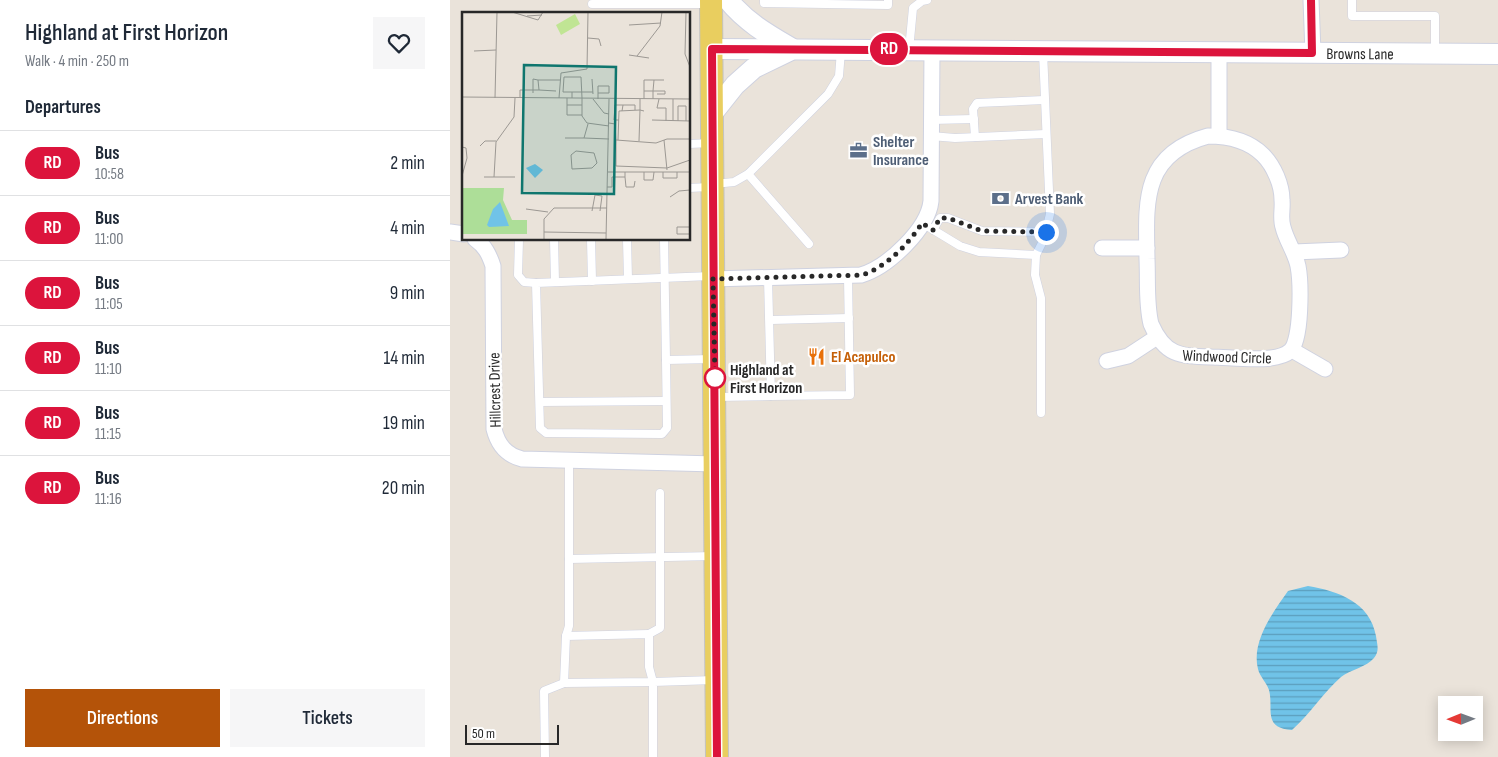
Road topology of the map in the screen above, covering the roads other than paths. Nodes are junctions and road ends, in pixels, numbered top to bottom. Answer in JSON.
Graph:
{"nodes":[{"id":1,"x":764,"y":0,"type":"edge"},
{"id":2,"x":888,"y":0,"type":"edge"},
{"id":3,"x":927,"y":0,"type":"edge"},
{"id":4,"x":1311,"y":0,"type":"edge"},
{"id":5,"x":1352,"y":0,"type":"edge"},
{"id":6,"x":717,"y":1,"type":"edge"},
{"id":7,"x":655,"y":2,"type":"edge"},
{"id":8,"x":592,"y":4,"type":"dead end"},
{"id":9,"x":712,"y":49,"type":"junction"},
{"id":10,"x":792,"y":49,"type":"junction"},
{"id":11,"x":841,"y":49,"type":"junction"},
{"id":12,"x":910,"y":50,"type":"junction"},
{"id":13,"x":932,"y":50,"type":"junction"},
{"id":14,"x":1043,"y":50,"type":"junction"},
{"id":15,"x":1219,"y":52,"type":"junction"},
{"id":16,"x":1312,"y":53,"type":"junction"},
{"id":17,"x":1435,"y":54,"type":"junction"},
{"id":18,"x":1498,"y":54,"type":"edge"},
{"id":19,"x":1044,"y":100,"type":"junction"},
{"id":20,"x":712,"y":114,"type":"junction"},
{"id":21,"x":974,"y":119,"type":"junction"},
{"id":22,"x":931,"y":120,"type":"junction"},
{"id":23,"x":1046,"y":134,"type":"junction"},
{"id":24,"x":931,"y":136,"type":"junction"},
{"id":25,"x":1219,"y":136,"type":"junction"},
{"id":26,"x":975,"y":137,"type":"junction"},
{"id":27,"x":690,"y":144,"type":"edge"},
{"id":28,"x":712,"y":144,"type":"junction"},
{"id":29,"x":748,"y":174,"type":"junction"},
{"id":30,"x":713,"y":186,"type":"junction"},
{"id":31,"x":690,"y":188,"type":"edge"},
{"id":32,"x":928,"y":226,"type":"junction"},
{"id":33,"x":1046,"y":232,"type":"junction"},
{"id":34,"x":476,"y":240,"type":"edge"},
{"id":35,"x":519,"y":240,"type":"edge"},
{"id":36,"x":554,"y":240,"type":"edge"},
{"id":37,"x":592,"y":240,"type":"edge"},
{"id":38,"x":627,"y":240,"type":"edge"},
{"id":39,"x":664,"y":240,"type":"edge"},
{"id":40,"x":809,"y":244,"type":"dead end"},
{"id":41,"x":1102,"y":248,"type":"dead end"},
{"id":42,"x":1147,"y":248,"type":"junction"},
{"id":43,"x":1340,"y":250,"type":"dead end"},
{"id":44,"x":1294,"y":252,"type":"junction"},
{"id":45,"x":1036,"y":255,"type":"junction"},
{"id":46,"x":848,"y":277,"type":"junction"},
{"id":47,"x":665,"y":278,"type":"junction"},
{"id":48,"x":713,"y":278,"type":"junction"},
{"id":49,"x":768,"y":278,"type":"junction"},
{"id":50,"x":628,"y":279,"type":"junction"},
{"id":51,"x":592,"y":281,"type":"junction"},
{"id":52,"x":555,"y":282,"type":"junction"},
{"id":53,"x":536,"y":283,"type":"junction"},
{"id":54,"x":849,"y":318,"type":"junction"},
{"id":55,"x":771,"y":320,"type":"junction"},
{"id":56,"x":1156,"y":337,"type":"junction"},
{"id":57,"x":1292,"y":350,"type":"junction"},
{"id":58,"x":714,"y":358,"type":"junction"},
{"id":59,"x":666,"y":360,"type":"junction"},
{"id":60,"x":1107,"y":362,"type":"dead end"},
{"id":61,"x":1325,"y":369,"type":"dead end"},
{"id":62,"x":771,"y":396,"type":"junction"},
{"id":63,"x":715,"y":397,"type":"junction"},
{"id":64,"x":666,"y":401,"type":"junction"},
{"id":65,"x":540,"y":402,"type":"junction"},
{"id":66,"x":1042,"y":412,"type":"dead end"},
{"id":67,"x":569,"y":460,"type":"junction"},
{"id":68,"x":716,"y":464,"type":"junction"},
{"id":69,"x":660,"y":493,"type":"dead end"},
{"id":70,"x":716,"y":556,"type":"junction"},
{"id":71,"x":660,"y":557,"type":"junction"},
{"id":72,"x":569,"y":559,"type":"junction"},
{"id":73,"x":649,"y":634,"type":"junction"},
{"id":74,"x":566,"y":636,"type":"junction"},
{"id":75,"x":717,"y":680,"type":"junction"},
{"id":76,"x":653,"y":682,"type":"junction"},
{"id":77,"x":564,"y":683,"type":"junction"},
{"id":78,"x":545,"y":757,"type":"edge"},
{"id":79,"x":654,"y":757,"type":"edge"},
{"id":80,"x":717,"y":757,"type":"edge"}],
"edges":[{"from":1,"to":2,"type":"lane"},
{"from":3,"to":12,"type":"lane"},
{"from":4,"to":16,"type":"street"},
{"from":5,"to":17,"type":"lane"},
{"from":6,"to":7,"type":"lane"},
{"from":6,"to":9,"type":"main road"},
{"from":6,"to":10,"type":"street"},
{"from":7,"to":8,"type":"lane"},
{"from":9,"to":10,"type":"street","name":"Browns Lane"},
{"from":9,"to":20,"type":"main road"},
{"from":10,"to":11,"type":"street","name":"Browns Lane"},
{"from":10,"to":20,"type":"street"},
{"from":11,"to":12,"type":"street","name":"Browns Lane"},
{"from":11,"to":29,"type":"lane"},
{"from":12,"to":13,"type":"street","name":"Browns Lane"},
{"from":13,"to":14,"type":"street","name":"Browns Lane"},
{"from":13,"to":22,"type":"street"},
{"from":14,"to":15,"type":"street","name":"Browns Lane"},
{"from":14,"to":19,"type":"lane"},
{"from":15,"to":16,"type":"street","name":"Browns Lane"},
{"from":15,"to":25,"type":"street"},
{"from":16,"to":17,"type":"street","name":"Browns Lane"},
{"from":17,"to":18,"type":"street","name":"Browns Lane"},
{"from":19,"to":21,"type":"lane"},
{"from":19,"to":23,"type":"lane"},
{"from":20,"to":28,"type":"main road"},
{"from":21,"to":22,"type":"lane"},
{"from":21,"to":26,"type":"lane"},
{"from":22,"to":24,"type":"street"},
{"from":23,"to":26,"type":"lane"},
{"from":23,"to":33,"type":"lane"},
{"from":24,"to":26,"type":"lane"},
{"from":24,"to":32,"type":"street"},
{"from":25,"to":42,"type":"street","name":"Windwood Circle"},
{"from":25,"to":44,"type":"street","name":"Windwood Circle"},
{"from":27,"to":28,"type":"lane"},
{"from":28,"to":30,"type":"main road"},
{"from":29,"to":30,"type":"lane"},
{"from":29,"to":40,"type":"lane"},
{"from":30,"to":31,"type":"lane"},
{"from":30,"to":48,"type":"main road"},
{"from":32,"to":33,"type":"lane"},
{"from":32,"to":45,"type":"lane"},
{"from":32,"to":46,"type":"street"},
{"from":33,"to":45,"type":"lane"},
{"from":34,"to":67,"type":"street","name":"Hillcrest Drive"},
{"from":35,"to":53,"type":"lane"},
{"from":36,"to":52,"type":"lane"},
{"from":37,"to":51,"type":"lane"},
{"from":38,"to":50,"type":"lane"},
{"from":39,"to":47,"type":"lane"},
{"from":41,"to":42,"type":"street"},
{"from":42,"to":56,"type":"street","name":"Windwood Circle"},
{"from":43,"to":44,"type":"street"},
{"from":44,"to":57,"type":"street","name":"Windwood Circle"},
{"from":45,"to":66,"type":"lane"},
{"from":46,"to":49,"type":"street"},
{"from":46,"to":54,"type":"lane"},
{"from":47,"to":48,"type":"lane"},
{"from":47,"to":50,"type":"lane"},
{"from":47,"to":59,"type":"lane"},
{"from":48,"to":49,"type":"street"},
{"from":48,"to":58,"type":"main road"},
{"from":49,"to":55,"type":"lane"},
{"from":50,"to":51,"type":"lane"},
{"from":51,"to":52,"type":"lane"},
{"from":52,"to":53,"type":"lane"},
{"from":53,"to":65,"type":"lane"},
{"from":54,"to":55,"type":"lane"},
{"from":54,"to":62,"type":"lane"},
{"from":55,"to":62,"type":"lane"},
{"from":56,"to":57,"type":"street","name":"Windwood Circle"},
{"from":56,"to":60,"type":"street"},
{"from":57,"to":61,"type":"street"},
{"from":58,"to":59,"type":"lane"},
{"from":58,"to":63,"type":"main road"},
{"from":59,"to":64,"type":"lane"},
{"from":62,"to":63,"type":"lane"},
{"from":63,"to":68,"type":"main road"},
{"from":64,"to":65,"type":"lane"},
{"from":64,"to":65,"type":"lane"},
{"from":67,"to":68,"type":"street","name":"Hillcrest Drive"},
{"from":67,"to":72,"type":"lane"},
{"from":68,"to":70,"type":"main road"},
{"from":69,"to":71,"type":"lane"},
{"from":70,"to":71,"type":"lane"},
{"from":70,"to":75,"type":"main road"},
{"from":71,"to":72,"type":"lane"},
{"from":71,"to":73,"type":"lane"},
{"from":72,"to":74,"type":"lane"},
{"from":73,"to":74,"type":"lane"},
{"from":73,"to":76,"type":"lane"},
{"from":74,"to":77,"type":"lane"},
{"from":75,"to":76,"type":"lane"},
{"from":75,"to":80,"type":"main road"},
{"from":76,"to":77,"type":"lane"},
{"from":76,"to":79,"type":"lane"},
{"from":77,"to":78,"type":"lane"}]}
